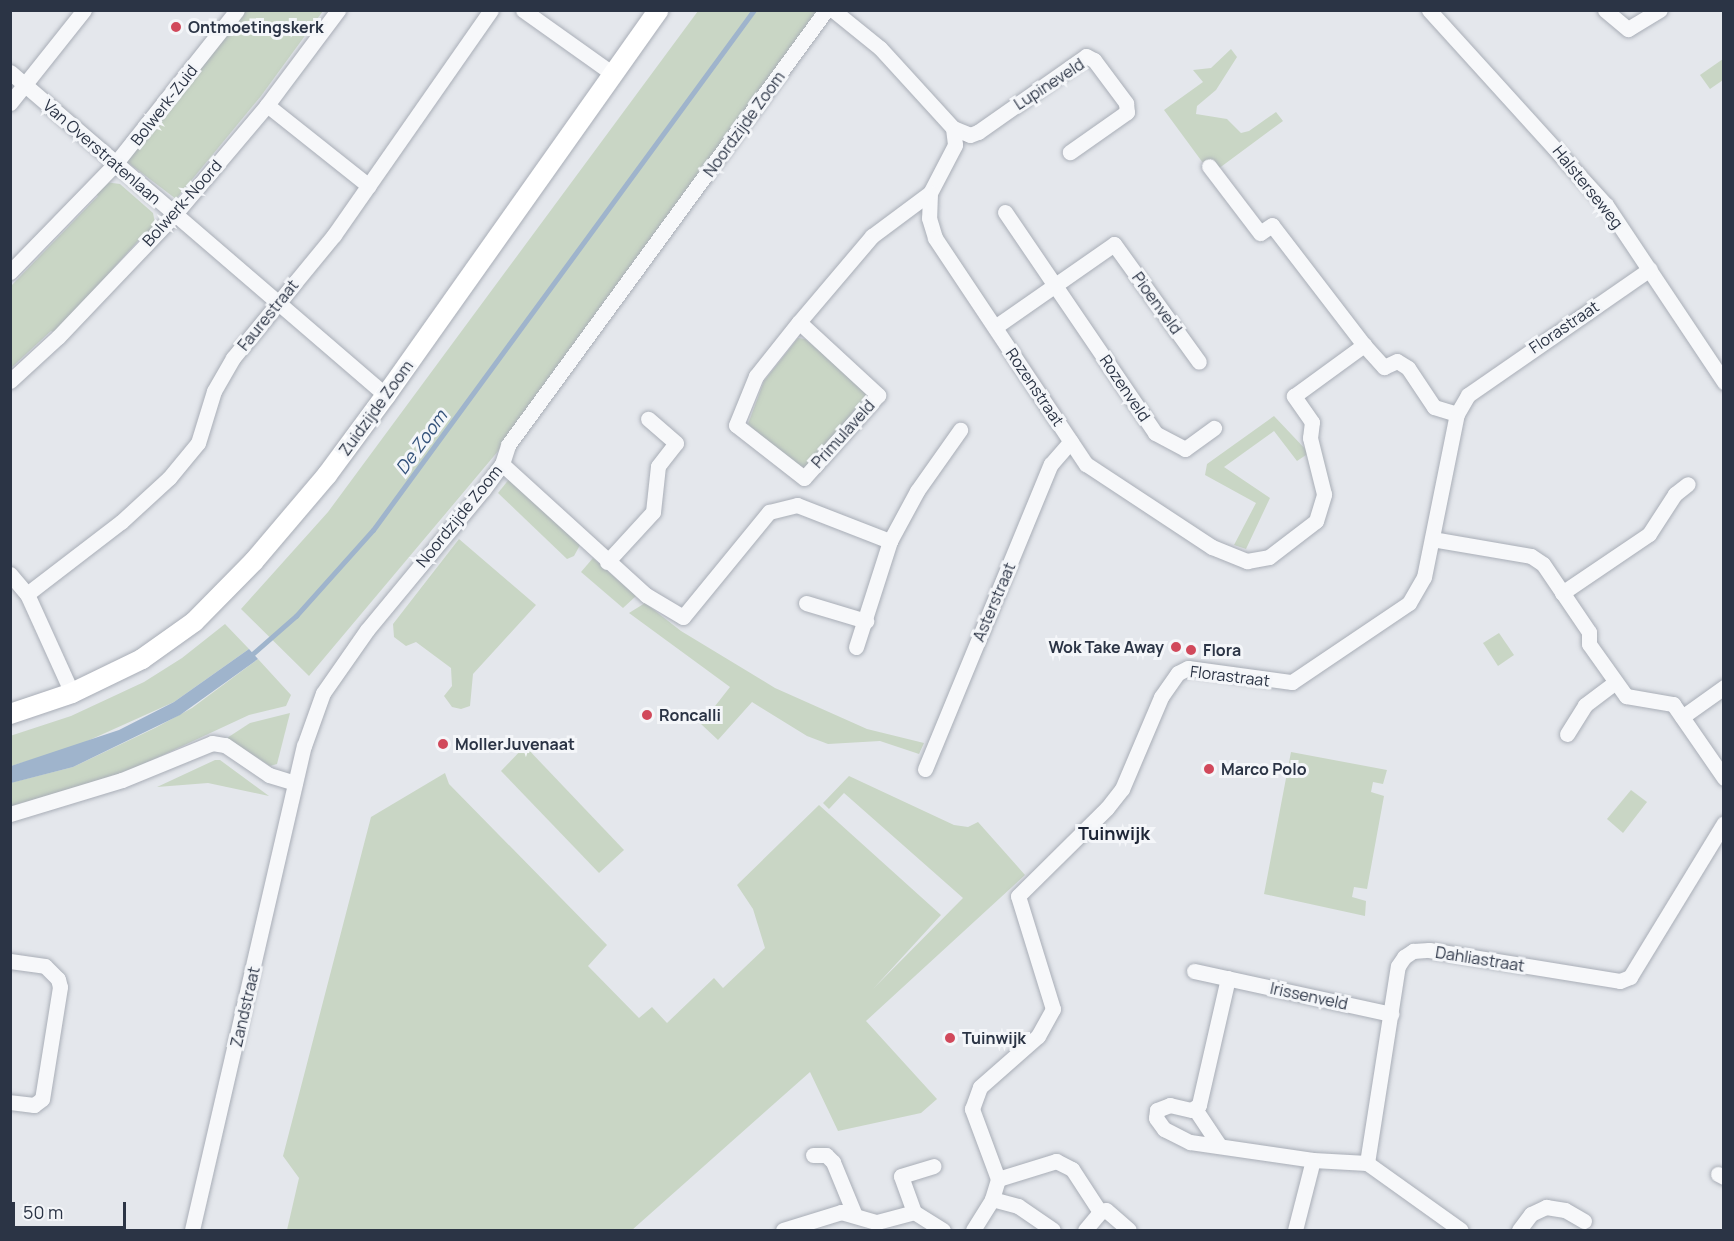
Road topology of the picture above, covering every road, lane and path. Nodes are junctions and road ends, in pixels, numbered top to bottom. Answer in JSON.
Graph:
{"nodes":[{"id":1,"x":84,"y":10,"type":"edge"},
{"id":2,"x":237,"y":10,"type":"edge"},
{"id":3,"x":338,"y":10,"type":"edge"},
{"id":4,"x":491,"y":10,"type":"edge"},
{"id":5,"x":523,"y":10,"type":"edge"},
{"id":6,"x":659,"y":10,"type":"edge"},
{"id":7,"x":826,"y":10,"type":"edge"},
{"id":8,"x":833,"y":10,"type":"edge"},
{"id":9,"x":1429,"y":10,"type":"edge"},
{"id":10,"x":1605,"y":10,"type":"edge"},
{"id":11,"x":1660,"y":10,"type":"edge"},
{"id":12,"x":10,"y":72,"type":"edge"},
{"id":13,"x":613,"y":74,"type":"junction"},
{"id":14,"x":26,"y":86,"type":"junction"},
{"id":15,"x":10,"y":103,"type":"edge"},
{"id":16,"x":267,"y":105,"type":"junction"},
{"id":17,"x":953,"y":128,"type":"junction"},
{"id":18,"x":1070,"y":152,"type":"dead end"},
{"id":19,"x":115,"y":164,"type":"junction"},
{"id":20,"x":1209,"y":166,"type":"dead end"},
{"id":21,"x":369,"y":186,"type":"junction"},
{"id":22,"x":930,"y":192,"type":"junction"},
{"id":23,"x":1005,"y":212,"type":"dead end"},
{"id":24,"x":175,"y":214,"type":"junction"},
{"id":25,"x":1650,"y":269,"type":"junction"},
{"id":26,"x":10,"y":272,"type":"edge"},
{"id":27,"x":1057,"y":286,"type":"junction"},
{"id":28,"x":278,"y":303,"type":"junction"},
{"id":29,"x":799,"y":322,"type":"junction"},
{"id":30,"x":995,"y":327,"type":"junction"},
{"id":31,"x":1364,"y":345,"type":"junction"},
{"id":32,"x":1199,"y":362,"type":"dead end"},
{"id":33,"x":10,"y":381,"type":"edge"},
{"id":34,"x":1724,"y":382,"type":"edge"},
{"id":35,"x":386,"y":395,"type":"junction"},
{"id":36,"x":1457,"y":414,"type":"junction"},
{"id":37,"x":648,"y":419,"type":"dead end"},
{"id":38,"x":1214,"y":428,"type":"dead end"},
{"id":39,"x":960,"y":430,"type":"dead end"},
{"id":40,"x":1071,"y":441,"type":"junction"},
{"id":41,"x":502,"y":464,"type":"junction"},
{"id":42,"x":1688,"y":483,"type":"dead end"},
{"id":43,"x":1432,"y":539,"type":"junction"},
{"id":44,"x":890,"y":541,"type":"junction"},
{"id":45,"x":607,"y":562,"type":"junction"},
{"id":46,"x":10,"y":574,"type":"edge"},
{"id":47,"x":1562,"y":593,"type":"junction"},
{"id":48,"x":27,"y":594,"type":"junction"},
{"id":49,"x":806,"y":603,"type":"dead end"},
{"id":50,"x":866,"y":621,"type":"junction"},
{"id":51,"x":856,"y":647,"type":"dead end"},
{"id":52,"x":1615,"y":682,"type":"junction"},
{"id":53,"x":1724,"y":687,"type":"edge"},
{"id":54,"x":72,"y":693,"type":"junction"},
{"id":55,"x":10,"y":714,"type":"edge"},
{"id":56,"x":1682,"y":717,"type":"junction"},
{"id":57,"x":1568,"y":734,"type":"dead end"},
{"id":58,"x":925,"y":769,"type":"dead end"},
{"id":59,"x":1724,"y":778,"type":"edge"},
{"id":60,"x":295,"y":783,"type":"junction"},
{"id":61,"x":10,"y":814,"type":"edge"},
{"id":62,"x":1724,"y":823,"type":"edge"},
{"id":63,"x":10,"y":961,"type":"edge"},
{"id":64,"x":1194,"y":971,"type":"dead end"},
{"id":65,"x":1228,"y":978,"type":"junction"},
{"id":66,"x":1391,"y":1014,"type":"junction"},
{"id":67,"x":10,"y":1102,"type":"edge"},
{"id":68,"x":1196,"y":1109,"type":"junction"},
{"id":69,"x":1219,"y":1145,"type":"junction"},
{"id":70,"x":813,"y":1155,"type":"dead end"},
{"id":71,"x":1313,"y":1161,"type":"junction"},
{"id":72,"x":1367,"y":1163,"type":"junction"},
{"id":73,"x":934,"y":1166,"type":"dead end"},
{"id":74,"x":998,"y":1179,"type":"junction"},
{"id":75,"x":992,"y":1199,"type":"junction"},
{"id":76,"x":914,"y":1212,"type":"junction"},
{"id":77,"x":1100,"y":1212,"type":"junction"},
{"id":78,"x":854,"y":1213,"type":"junction"},
{"id":79,"x":1584,"y":1221,"type":"dead end"},
{"id":80,"x":192,"y":1230,"type":"edge"},
{"id":81,"x":783,"y":1230,"type":"edge"},
{"id":82,"x":943,"y":1230,"type":"edge"},
{"id":83,"x":973,"y":1230,"type":"edge"},
{"id":84,"x":1053,"y":1230,"type":"edge"},
{"id":85,"x":1085,"y":1230,"type":"edge"},
{"id":86,"x":1129,"y":1230,"type":"edge"},
{"id":87,"x":1295,"y":1230,"type":"edge"},
{"id":88,"x":1461,"y":1230,"type":"edge"},
{"id":89,"x":1519,"y":1230,"type":"edge"}],
"edges":[{"from":1,"to":14,"type":"street"},
{"from":2,"to":19,"type":"street","name":"Bolwerk-Zuid"},
{"from":3,"to":16,"type":"street","name":"Bolwerk-Noord"},
{"from":4,"to":21,"type":"street","name":"Faurestraat"},
{"from":5,"to":13,"type":"street"},
{"from":6,"to":13,"type":"main road","name":"Zuidzijde Zoom"},
{"from":7,"to":41,"type":"street","name":"Noordzijde Zoom"},
{"from":8,"to":17,"type":"street"},
{"from":9,"to":25,"type":"street","name":"Halsterseweg"},
{"from":10,"to":11,"type":"street"},
{"from":12,"to":14,"type":"street","name":"Van Overstratenlaan"},
{"from":13,"to":35,"type":"main road","name":"Zuidzijde Zoom"},
{"from":14,"to":15,"type":"street"},
{"from":14,"to":19,"type":"street","name":"Van Overstratenlaan"},
{"from":16,"to":21,"type":"street"},
{"from":16,"to":24,"type":"street","name":"Bolwerk-Noord"},
{"from":17,"to":18,"type":"street","name":"Lupineveld"},
{"from":17,"to":22,"type":"street","name":"Rozenstraat"},
{"from":19,"to":24,"type":"street","name":"Van Overstratenlaan"},
{"from":19,"to":26,"type":"street","name":"Bolwerk-Zuid"},
{"from":20,"to":31,"type":"street"},
{"from":21,"to":28,"type":"street","name":"Faurestraat"},
{"from":22,"to":29,"type":"street","name":"Primulaveld"},
{"from":22,"to":30,"type":"street","name":"Rozenstraat"},
{"from":23,"to":27,"type":"street"},
{"from":24,"to":28,"type":"street","name":"Van Overstratenlaan"},
{"from":24,"to":33,"type":"street","name":"Bolwerk-Noord"},
{"from":25,"to":34,"type":"street","name":"Halsterseweg"},
{"from":25,"to":36,"type":"street","name":"Florastraat"},
{"from":27,"to":30,"type":"street"},
{"from":27,"to":32,"type":"street","name":"Pioenveld"},
{"from":27,"to":38,"type":"street","name":"Rozenveld"},
{"from":28,"to":35,"type":"street","name":"Van Overstratenlaan"},
{"from":28,"to":48,"type":"street","name":"Faurestraat"},
{"from":29,"to":29,"type":"street","name":"Primulaveld"},
{"from":30,"to":40,"type":"street","name":"Rozenstraat"},
{"from":31,"to":36,"type":"street"},
{"from":31,"to":40,"type":"street","name":"Rozenstraat"},
{"from":35,"to":54,"type":"main road","name":"Zuidzijde Zoom"},
{"from":36,"to":43,"type":"street","name":"Florastraat"},
{"from":37,"to":45,"type":"street"},
{"from":39,"to":44,"type":"street"},
{"from":40,"to":58,"type":"street","name":"Asterstraat"},
{"from":41,"to":45,"type":"street"},
{"from":41,"to":60,"type":"street","name":"Noordzijde Zoom"},
{"from":42,"to":47,"type":"street"},
{"from":43,"to":47,"type":"street"},
{"from":43,"to":74,"type":"street","name":"Florastraat"},
{"from":44,"to":45,"type":"street"},
{"from":44,"to":50,"type":"street"},
{"from":46,"to":48,"type":"street"},
{"from":47,"to":52,"type":"street"},
{"from":48,"to":54,"type":"street"},
{"from":49,"to":50,"type":"street"},
{"from":50,"to":51,"type":"street"},
{"from":52,"to":56,"type":"street"},
{"from":52,"to":57,"type":"street"},
{"from":53,"to":56,"type":"street"},
{"from":54,"to":55,"type":"main road","name":"Zuidzijde Zoom"},
{"from":56,"to":59,"type":"street"},
{"from":60,"to":61,"type":"street"},
{"from":60,"to":80,"type":"street","name":"Zandstraat"},
{"from":62,"to":66,"type":"street","name":"Dahliastraat"},
{"from":63,"to":67,"type":"street"},
{"from":64,"to":65,"type":"street","name":"Irissenveld"},
{"from":65,"to":66,"type":"street","name":"Irissenveld"},
{"from":65,"to":68,"type":"street"},
{"from":66,"to":72,"type":"street","name":"Dahliastraat"},
{"from":68,"to":69,"type":"street"},
{"from":68,"to":69,"type":"street"},
{"from":69,"to":71,"type":"street"},
{"from":70,"to":78,"type":"street"},
{"from":71,"to":72,"type":"street"},
{"from":71,"to":87,"type":"street"},
{"from":72,"to":88,"type":"street"},
{"from":73,"to":76,"type":"street"},
{"from":74,"to":75,"type":"street"},
{"from":74,"to":77,"type":"street"},
{"from":75,"to":83,"type":"street"},
{"from":75,"to":84,"type":"street"},
{"from":76,"to":78,"type":"street"},
{"from":76,"to":82,"type":"street"},
{"from":77,"to":85,"type":"street"},
{"from":77,"to":86,"type":"street"},
{"from":78,"to":81,"type":"street"},
{"from":79,"to":89,"type":"street"}]}
